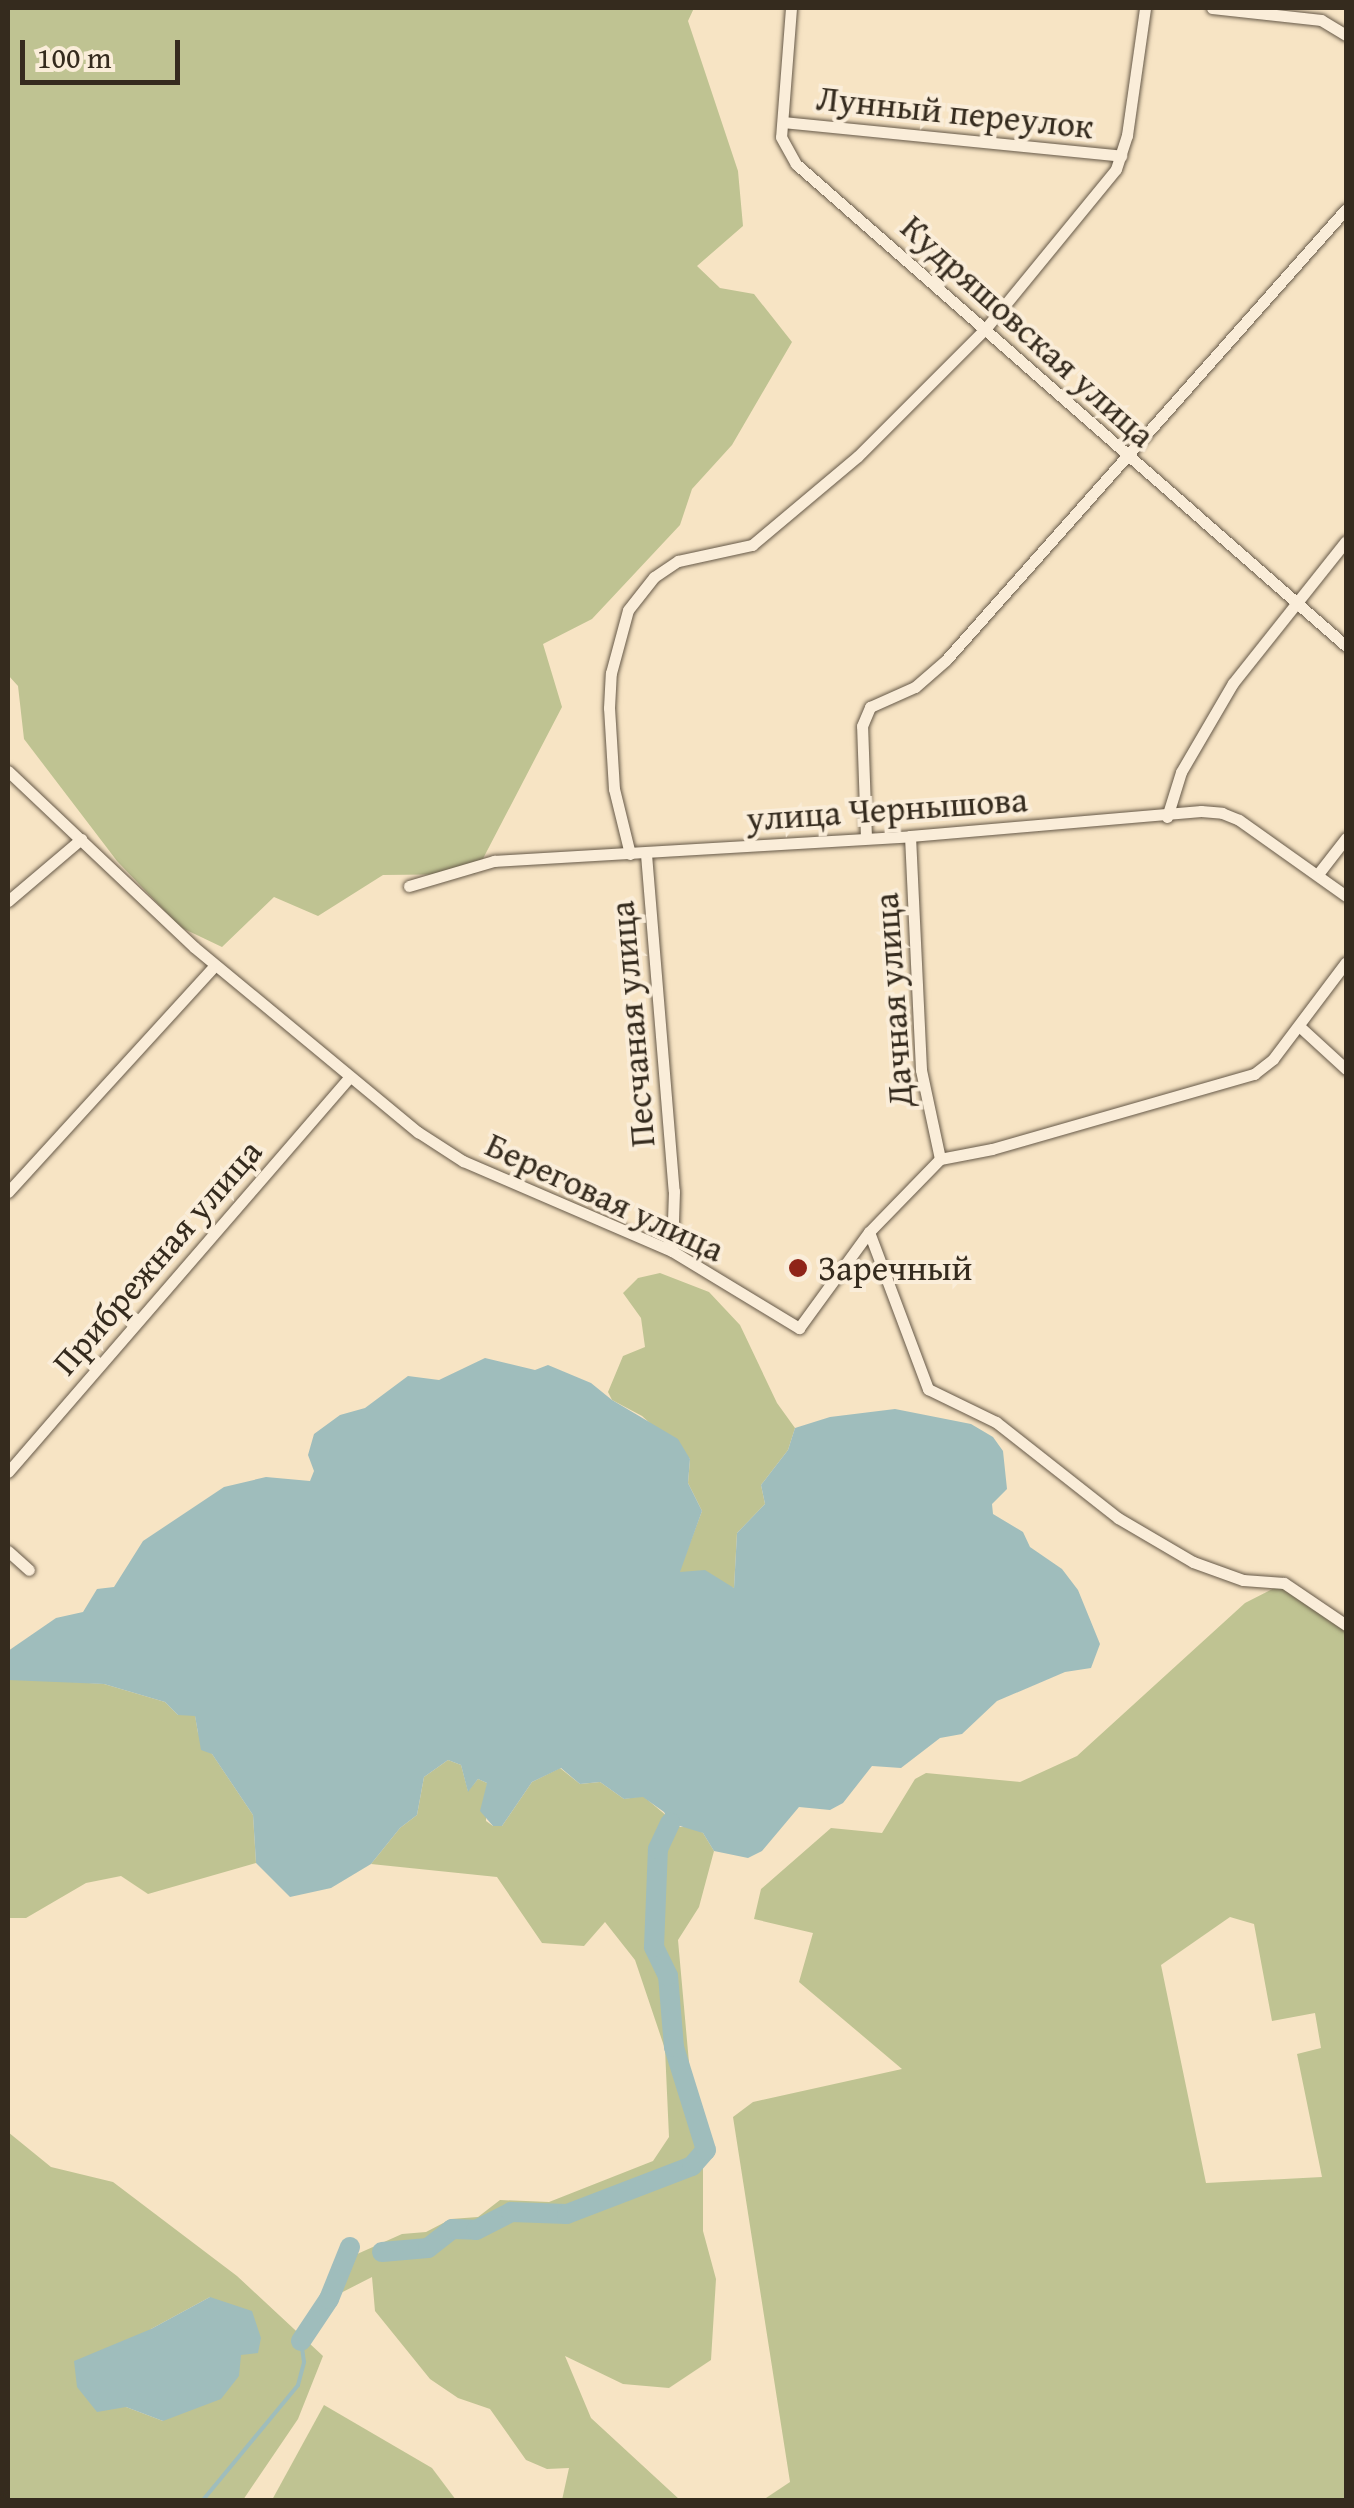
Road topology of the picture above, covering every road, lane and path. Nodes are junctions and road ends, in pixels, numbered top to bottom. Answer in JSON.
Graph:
{"nodes":[{"id":1,"x":791,"y":8,"type":"edge"},
{"id":2,"x":1145,"y":8,"type":"edge"},
{"id":3,"x":1212,"y":8,"type":"edge"},
{"id":4,"x":1346,"y":35,"type":"edge"},
{"id":5,"x":783,"y":122,"type":"junction"},
{"id":6,"x":1121,"y":156,"type":"junction"},
{"id":7,"x":1346,"y":209,"type":"edge"},
{"id":8,"x":986,"y":328,"type":"junction"},
{"id":9,"x":1129,"y":458,"type":"junction"},
{"id":10,"x":1346,"y":541,"type":"edge"},
{"id":11,"x":1296,"y":600,"type":"junction"},
{"id":12,"x":1346,"y":646,"type":"edge"},
{"id":13,"x":8,"y":771,"type":"edge"},
{"id":14,"x":1167,"y":816,"type":"junction"},
{"id":15,"x":910,"y":836,"type":"junction"},
{"id":16,"x":866,"y":838,"type":"junction"},
{"id":17,"x":1346,"y":838,"type":"edge"},
{"id":18,"x":81,"y":839,"type":"junction"},
{"id":19,"x":630,"y":854,"type":"junction"},
{"id":20,"x":646,"y":854,"type":"junction"},
{"id":21,"x":1318,"y":874,"type":"junction"},
{"id":22,"x":409,"y":886,"type":"dead end"},
{"id":23,"x":1346,"y":896,"type":"edge"},
{"id":24,"x":8,"y":901,"type":"edge"},
{"id":25,"x":1346,"y":962,"type":"edge"},
{"id":26,"x":215,"y":965,"type":"junction"},
{"id":27,"x":1300,"y":1026,"type":"junction"},
{"id":28,"x":1346,"y":1070,"type":"edge"},
{"id":29,"x":348,"y":1079,"type":"junction"},
{"id":30,"x":940,"y":1159,"type":"junction"},
{"id":31,"x":8,"y":1192,"type":"edge"},
{"id":32,"x":870,"y":1232,"type":"junction"},
{"id":33,"x":672,"y":1251,"type":"junction"},
{"id":34,"x":8,"y":1472,"type":"edge"},
{"id":35,"x":8,"y":1551,"type":"edge"},
{"id":36,"x":30,"y":1570,"type":"dead end"},
{"id":37,"x":1346,"y":1625,"type":"edge"}],
"edges":[{"from":1,"to":5,"type":"street","name":"Кудряшовская улица"},
{"from":2,"to":6,"type":"street"},
{"from":3,"to":4,"type":"street"},
{"from":5,"to":6,"type":"street","name":"Лунный переулок"},
{"from":5,"to":8,"type":"street","name":"Кудряшовская улица"},
{"from":6,"to":8,"type":"street"},
{"from":7,"to":9,"type":"street"},
{"from":8,"to":9,"type":"street","name":"Кудряшовская улица"},
{"from":8,"to":19,"type":"street"},
{"from":9,"to":11,"type":"street","name":"Кудряшовская улица"},
{"from":9,"to":16,"type":"street"},
{"from":10,"to":11,"type":"street"},
{"from":11,"to":12,"type":"street","name":"Кудряшовская улица"},
{"from":11,"to":14,"type":"street"},
{"from":13,"to":18,"type":"street","name":"Береговая улица"},
{"from":14,"to":15,"type":"street","name":"улица Чернышова"},
{"from":14,"to":21,"type":"street","name":"улица Чернышова"},
{"from":15,"to":16,"type":"street","name":"улица Чернышова"},
{"from":15,"to":30,"type":"street","name":"Дачная улица"},
{"from":16,"to":20,"type":"street","name":"улица Чернышова"},
{"from":17,"to":21,"type":"street"},
{"from":18,"to":24,"type":"street"},
{"from":18,"to":26,"type":"street","name":"Береговая улица"},
{"from":19,"to":20,"type":"street","name":"улица Чернышова"},
{"from":19,"to":22,"type":"street","name":"улица Чернышова"},
{"from":20,"to":33,"type":"street","name":"Песчаная улица"},
{"from":21,"to":23,"type":"street","name":"улица Чернышова"},
{"from":25,"to":27,"type":"street"},
{"from":26,"to":29,"type":"street","name":"Береговая улица"},
{"from":26,"to":31,"type":"street"},
{"from":27,"to":28,"type":"street"},
{"from":27,"to":30,"type":"street"},
{"from":29,"to":33,"type":"street","name":"Береговая улица"},
{"from":29,"to":34,"type":"street","name":"Прибрежная улица"},
{"from":30,"to":32,"type":"street","name":"Береговая улица"},
{"from":32,"to":33,"type":"street","name":"Береговая улица"},
{"from":32,"to":37,"type":"street"},
{"from":35,"to":36,"type":"street"}]}
